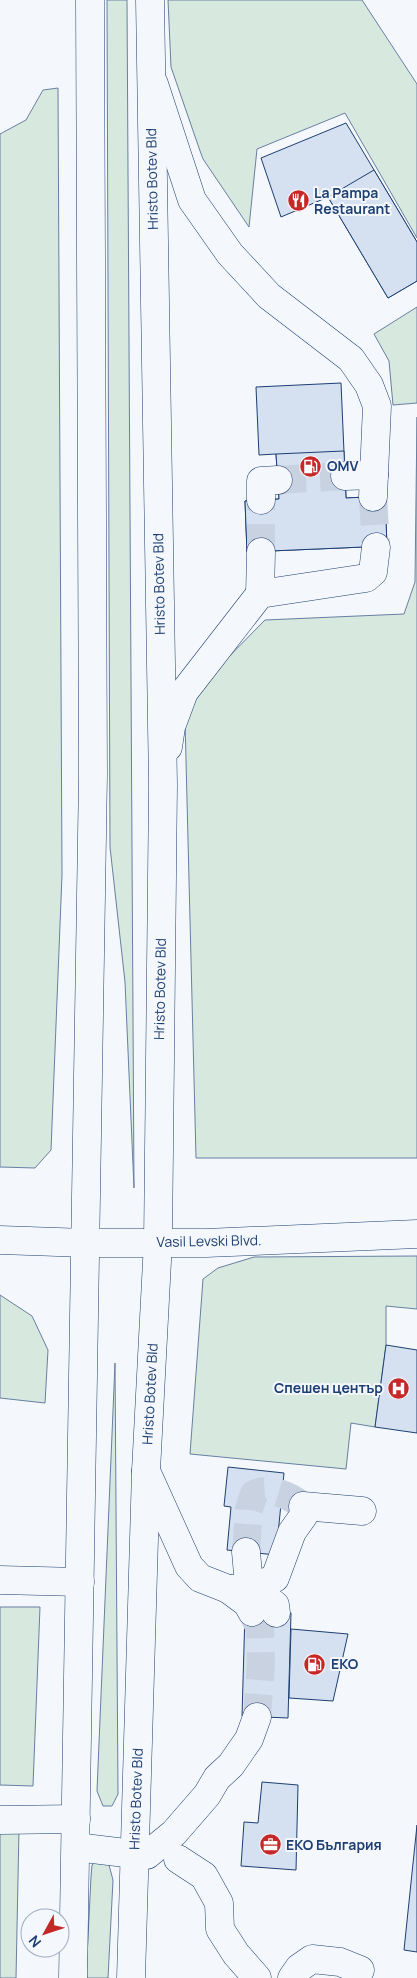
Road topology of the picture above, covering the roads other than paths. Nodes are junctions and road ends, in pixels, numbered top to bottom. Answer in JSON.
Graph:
{"nodes":[{"id":1,"x":150,"y":0,"type":"edge"},
{"id":2,"x":89,"y":8,"type":"edge"},
{"id":3,"x":150,"y":73,"type":"junction"},
{"id":4,"x":346,"y":476,"type":"tunnel mouth"},
{"id":5,"x":376,"y":547,"type":"tunnel mouth"},
{"id":6,"x":261,"y":552,"type":"tunnel mouth"},
{"id":7,"x":260,"y":594,"type":"junction"},
{"id":8,"x":163,"y":785,"type":"junction"},
{"id":9,"x":417,"y":1234,"type":"edge"},
{"id":10,"x":0,"y":1240,"type":"edge"},
{"id":11,"x":158,"y":1242,"type":"junction"},
{"id":12,"x":86,"y":1243,"type":"junction"},
{"id":13,"x":146,"y":1471,"type":"junction"},
{"id":14,"x":362,"y":1511,"type":"dead end"},
{"id":15,"x":246,"y":1552,"type":"tunnel mouth"},
{"id":16,"x":0,"y":1580,"type":"edge"},
{"id":17,"x":80,"y":1582,"type":"junction"},
{"id":18,"x":251,"y":1599,"type":"junction"},
{"id":19,"x":265,"y":1717,"type":"tunnel mouth"},
{"id":20,"x":207,"y":1794,"type":"junction"},
{"id":21,"x":76,"y":1819,"type":"junction"},
{"id":22,"x":0,"y":1820,"type":"edge"},
{"id":23,"x":76,"y":1847,"type":"junction"},
{"id":24,"x":182,"y":1849,"type":"junction"},
{"id":25,"x":141,"y":1855,"type":"junction"},
{"id":26,"x":360,"y":1970,"type":"dead end"},
{"id":27,"x":73,"y":1978,"type":"edge"},
{"id":28,"x":131,"y":1978,"type":"edge"},
{"id":29,"x":258,"y":1978,"type":"edge"},
{"id":30,"x":292,"y":1978,"type":"edge"}],
"edges":[{"from":1,"to":3,"type":"main road","name":"Hristo Botev Bld"},
{"from":2,"to":12,"type":"main road"},
{"from":3,"to":4,"type":"main road"},
{"from":3,"to":8,"type":"main road","name":"Hristo Botev Bld"},
{"from":5,"to":7,"type":"main road"},
{"from":6,"to":7,"type":"main road"},
{"from":7,"to":8,"type":"main road"},
{"from":8,"to":11,"type":"main road","name":"Hristo Botev Bld"},
{"from":9,"to":11,"type":"main road","name":"Vasil Levski Blvd."},
{"from":10,"to":12,"type":"main road","name":"Vasil Levski Blvd."},
{"from":11,"to":12,"type":"main road","name":"Vasil Levski Blvd."},
{"from":11,"to":13,"type":"main road","name":"Hristo Botev Bld"},
{"from":12,"to":17,"type":"main road"},
{"from":13,"to":18,"type":"main road"},
{"from":13,"to":25,"type":"main road","name":"Hristo Botev Bld"},
{"from":14,"to":18,"type":"main road"},
{"from":15,"to":18,"type":"main road"},
{"from":16,"to":17,"type":"main road"},
{"from":17,"to":21,"type":"main road"},
{"from":19,"to":20,"type":"main road"},
{"from":20,"to":24,"type":"main road"},
{"from":20,"to":25,"type":"main road"},
{"from":21,"to":22,"type":"main road"},
{"from":21,"to":23,"type":"main road"},
{"from":23,"to":25,"type":"main road"},
{"from":23,"to":27,"type":"main road"},
{"from":24,"to":25,"type":"main road"},
{"from":24,"to":29,"type":"main road"},
{"from":25,"to":28,"type":"main road","name":"Hristo Botev Bld"},
{"from":26,"to":30,"type":"main road"}]}
